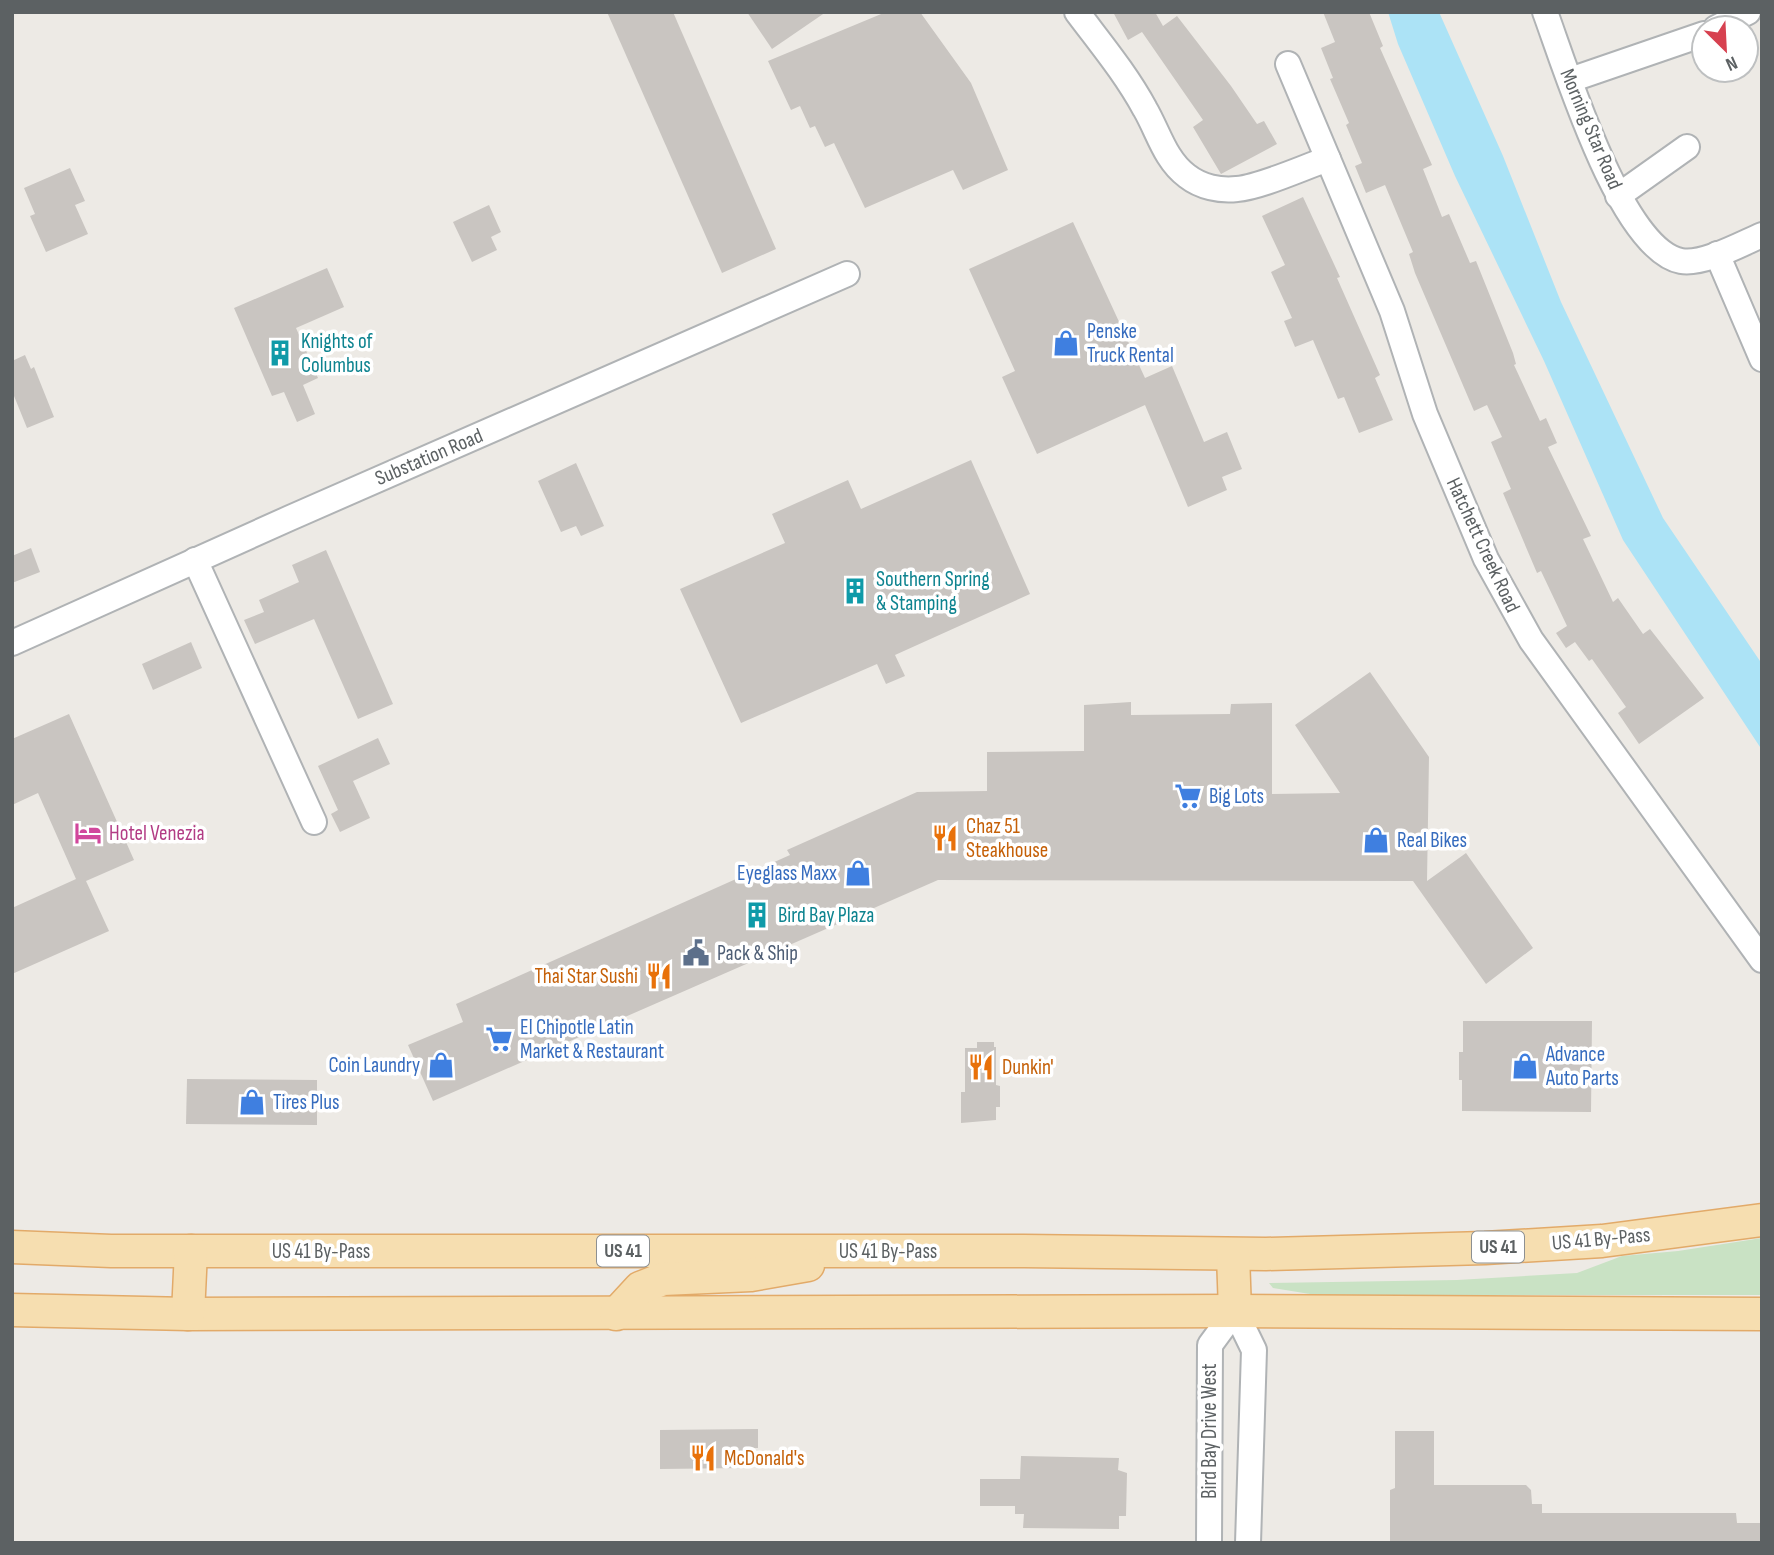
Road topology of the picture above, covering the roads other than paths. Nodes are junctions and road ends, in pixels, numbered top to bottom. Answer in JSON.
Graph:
{"nodes":[{"id":1,"x":1077,"y":12,"type":"edge"},
{"id":2,"x":1545,"y":12,"type":"edge"},
{"id":3,"x":1690,"y":39,"type":"edge"},
{"id":4,"x":1288,"y":64,"type":"dead end"},
{"id":5,"x":1570,"y":80,"type":"junction"},
{"id":6,"x":1687,"y":147,"type":"dead end"},
{"id":7,"x":1328,"y":159,"type":"junction"},
{"id":8,"x":1618,"y":195,"type":"junction"},
{"id":9,"x":1762,"y":235,"type":"edge"},
{"id":10,"x":1717,"y":254,"type":"junction"},
{"id":11,"x":847,"y":274,"type":"dead end"},
{"id":12,"x":1762,"y":359,"type":"edge"},
{"id":13,"x":195,"y":560,"type":"junction"},
{"id":14,"x":12,"y":643,"type":"edge"},
{"id":15,"x":314,"y":822,"type":"dead end"},
{"id":16,"x":1762,"y":960,"type":"edge"},
{"id":17,"x":1762,"y":1220,"type":"edge"},
{"id":18,"x":12,"y":1247,"type":"edge"},
{"id":19,"x":191,"y":1251,"type":"junction"},
{"id":20,"x":860,"y":1251,"type":"junction"},
{"id":21,"x":1233,"y":1255,"type":"junction"},
{"id":22,"x":12,"y":1310,"type":"edge"},
{"id":23,"x":1235,"y":1311,"type":"junction"},
{"id":24,"x":188,"y":1314,"type":"junction"},
{"id":25,"x":616,"y":1314,"type":"junction"},
{"id":26,"x":1762,"y":1314,"type":"edge"},
{"id":27,"x":1209,"y":1543,"type":"edge"},
{"id":28,"x":1248,"y":1543,"type":"edge"}],
"edges":[{"from":1,"to":7,"type":"street"},
{"from":2,"to":5,"type":"street","name":"Morning Star Road"},
{"from":3,"to":5,"type":"street"},
{"from":4,"to":7,"type":"street","name":"Hatchett Creek Road"},
{"from":5,"to":8,"type":"street","name":"Morning Star Road"},
{"from":6,"to":8,"type":"street"},
{"from":7,"to":16,"type":"street","name":"Hatchett Creek Road"},
{"from":8,"to":10,"type":"street","name":"Morning Star Road"},
{"from":9,"to":10,"type":"street","name":"Morning Star Road"},
{"from":10,"to":12,"type":"street"},
{"from":11,"to":13,"type":"street","name":"Substation Road"},
{"from":13,"to":14,"type":"street","name":"Substation Road"},
{"from":13,"to":15,"type":"street"},
{"from":17,"to":21,"type":"main road","name":"US 41 By-Pass","number":"US 41"},
{"from":18,"to":19,"type":"main road","name":"US 41 By-Pass","number":"US 41"},
{"from":19,"to":20,"type":"main road","name":"US 41 By-Pass","number":"US 41"},
{"from":19,"to":24,"type":"main road"},
{"from":20,"to":21,"type":"main road","name":"US 41 By-Pass","number":"US 41"},
{"from":20,"to":25,"type":"main road"},
{"from":21,"to":23,"type":"main road"},
{"from":22,"to":24,"type":"main road"},
{"from":23,"to":25,"type":"main road"},
{"from":23,"to":26,"type":"main road"},
{"from":23,"to":27,"type":"street","name":"Bird Bay Drive West"},
{"from":23,"to":28,"type":"street","name":"Bird Bay Drive West"},
{"from":24,"to":25,"type":"main road"}]}
